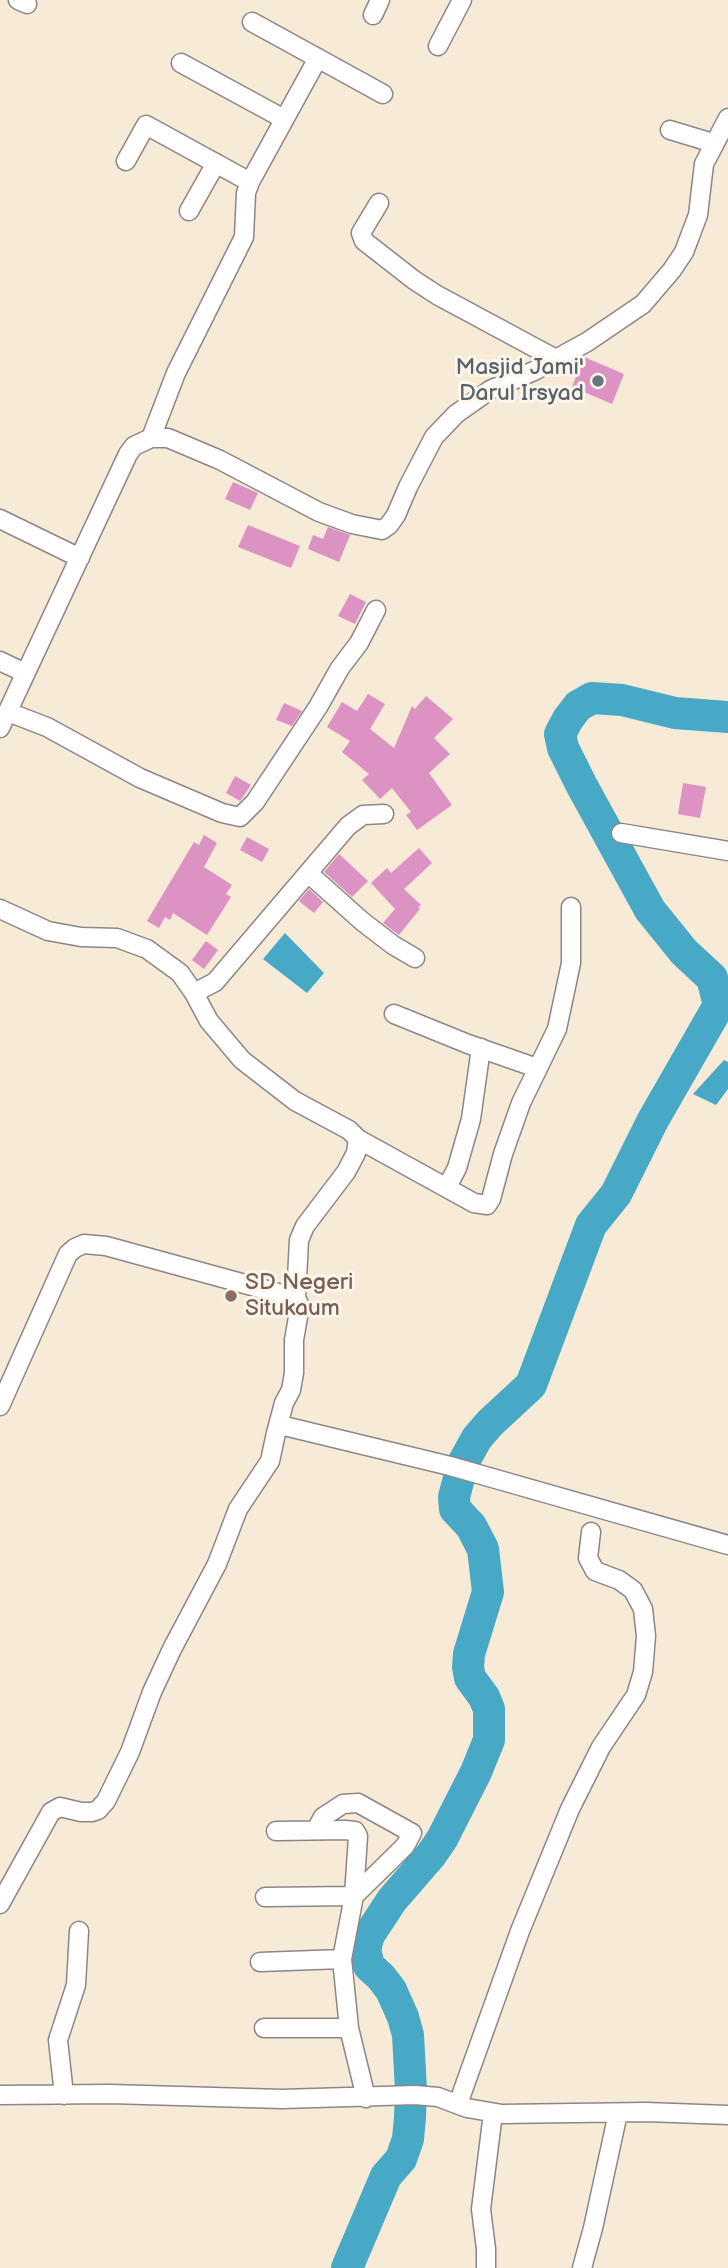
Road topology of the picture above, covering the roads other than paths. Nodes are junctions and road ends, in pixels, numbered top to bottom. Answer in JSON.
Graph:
{"nodes":[{"id":1,"x":462,"y":0,"type":"edge"},
{"id":2,"x":252,"y":22,"type":"dead end"},
{"id":3,"x":438,"y":46,"type":"dead end"},
{"id":4,"x":318,"y":58,"type":"junction"},
{"id":5,"x":181,"y":63,"type":"dead end"},
{"id":6,"x":383,"y":94,"type":"dead end"},
{"id":7,"x":728,"y":118,"type":"edge"},
{"id":8,"x":284,"y":119,"type":"junction"},
{"id":9,"x":670,"y":130,"type":"dead end"},
{"id":10,"x":713,"y":143,"type":"junction"},
{"id":11,"x":126,"y":161,"type":"dead end"},
{"id":12,"x":216,"y":163,"type":"junction"},
{"id":13,"x":250,"y":182,"type":"junction"},
{"id":14,"x":379,"y":203,"type":"dead end"},
{"id":15,"x":189,"y":211,"type":"dead end"},
{"id":16,"x":554,"y":358,"type":"junction"},
{"id":17,"x":151,"y":438,"type":"junction"},
{"id":18,"x":0,"y":519,"type":"edge"},
{"id":19,"x":80,"y":558,"type":"junction"},
{"id":20,"x":376,"y":610,"type":"dead end"},
{"id":21,"x":0,"y":661,"type":"edge"},
{"id":22,"x":25,"y":673,"type":"junction"},
{"id":23,"x":4,"y":720,"type":"edge"},
{"id":24,"x":384,"y":814,"type":"dead end"},
{"id":25,"x":621,"y":832,"type":"dead end"},
{"id":26,"x":728,"y":851,"type":"edge"},
{"id":27,"x":308,"y":873,"type":"junction"},
{"id":28,"x":571,"y":907,"type":"dead end"},
{"id":29,"x":0,"y":909,"type":"edge"},
{"id":30,"x":415,"y":958,"type":"dead end"},
{"id":31,"x":194,"y":993,"type":"junction"},
{"id":32,"x":394,"y":1014,"type":"dead end"},
{"id":33,"x":481,"y":1048,"type":"junction"},
{"id":34,"x":537,"y":1068,"type":"junction"},
{"id":35,"x":358,"y":1139,"type":"junction"},
{"id":36,"x":447,"y":1187,"type":"junction"},
{"id":37,"x":296,"y":1298,"type":"junction"},
{"id":38,"x":0,"y":1405,"type":"edge"},
{"id":39,"x":279,"y":1424,"type":"junction"},
{"id":40,"x":591,"y":1532,"type":"dead end"},
{"id":41,"x":728,"y":1545,"type":"edge"},
{"id":42,"x":358,"y":1803,"type":"junction"},
{"id":43,"x":316,"y":1830,"type":"junction"},
{"id":44,"x":276,"y":1831,"type":"dead end"},
{"id":45,"x":355,"y":1831,"type":"junction"},
{"id":46,"x":354,"y":1896,"type":"junction"},
{"id":47,"x":265,"y":1897,"type":"dead end"},
{"id":48,"x":0,"y":1904,"type":"edge"},
{"id":49,"x":79,"y":1931,"type":"dead end"},
{"id":50,"x":342,"y":1959,"type":"junction"},
{"id":51,"x":260,"y":1962,"type":"dead end"},
{"id":52,"x":264,"y":2028,"type":"dead end"},
{"id":53,"x":349,"y":2028,"type":"junction"},
{"id":54,"x":0,"y":2095,"type":"edge"},
{"id":55,"x":64,"y":2095,"type":"junction"},
{"id":56,"x":373,"y":2098,"type":"junction"},
{"id":57,"x":458,"y":2104,"type":"junction"},
{"id":58,"x":493,"y":2113,"type":"junction"},
{"id":59,"x":618,"y":2113,"type":"junction"},
{"id":60,"x":728,"y":2115,"type":"edge"},
{"id":61,"x":486,"y":2268,"type":"edge"},
{"id":62,"x":582,"y":2268,"type":"edge"}],
"edges":[{"from":1,"to":3,"type":"street"},
{"from":2,"to":4,"type":"street"},
{"from":4,"to":6,"type":"street"},
{"from":4,"to":8,"type":"street"},
{"from":5,"to":8,"type":"street"},
{"from":7,"to":10,"type":"street"},
{"from":8,"to":13,"type":"street"},
{"from":9,"to":10,"type":"street"},
{"from":10,"to":16,"type":"street"},
{"from":11,"to":12,"type":"street"},
{"from":12,"to":13,"type":"street"},
{"from":12,"to":15,"type":"street"},
{"from":13,"to":17,"type":"street"},
{"from":14,"to":16,"type":"street"},
{"from":16,"to":17,"type":"street"},
{"from":17,"to":19,"type":"street"},
{"from":18,"to":19,"type":"street"},
{"from":19,"to":22,"type":"street"},
{"from":20,"to":23,"type":"street"},
{"from":21,"to":22,"type":"street"},
{"from":22,"to":23,"type":"street"},
{"from":24,"to":27,"type":"street"},
{"from":25,"to":26,"type":"street"},
{"from":27,"to":30,"type":"street"},
{"from":27,"to":31,"type":"street"},
{"from":28,"to":34,"type":"street"},
{"from":29,"to":31,"type":"street"},
{"from":31,"to":35,"type":"street"},
{"from":32,"to":33,"type":"street"},
{"from":33,"to":34,"type":"street"},
{"from":33,"to":36,"type":"street"},
{"from":34,"to":36,"type":"street"},
{"from":35,"to":36,"type":"street"},
{"from":35,"to":37,"type":"street"},
{"from":37,"to":38,"type":"street"},
{"from":37,"to":39,"type":"street"},
{"from":39,"to":41,"type":"street"},
{"from":39,"to":48,"type":"street"},
{"from":40,"to":57,"type":"street"},
{"from":42,"to":43,"type":"street"},
{"from":42,"to":45,"type":"street"},
{"from":42,"to":46,"type":"street"},
{"from":43,"to":44,"type":"street"},
{"from":43,"to":45,"type":"street"},
{"from":45,"to":46,"type":"street"},
{"from":46,"to":47,"type":"street"},
{"from":46,"to":50,"type":"street"},
{"from":49,"to":55,"type":"street"},
{"from":50,"to":51,"type":"street"},
{"from":50,"to":53,"type":"street"},
{"from":52,"to":53,"type":"street"},
{"from":53,"to":56,"type":"street"},
{"from":54,"to":55,"type":"street"},
{"from":55,"to":56,"type":"street"},
{"from":56,"to":57,"type":"street"},
{"from":57,"to":58,"type":"street"},
{"from":58,"to":59,"type":"street"},
{"from":58,"to":61,"type":"street"},
{"from":59,"to":60,"type":"street"},
{"from":59,"to":62,"type":"street"}]}
